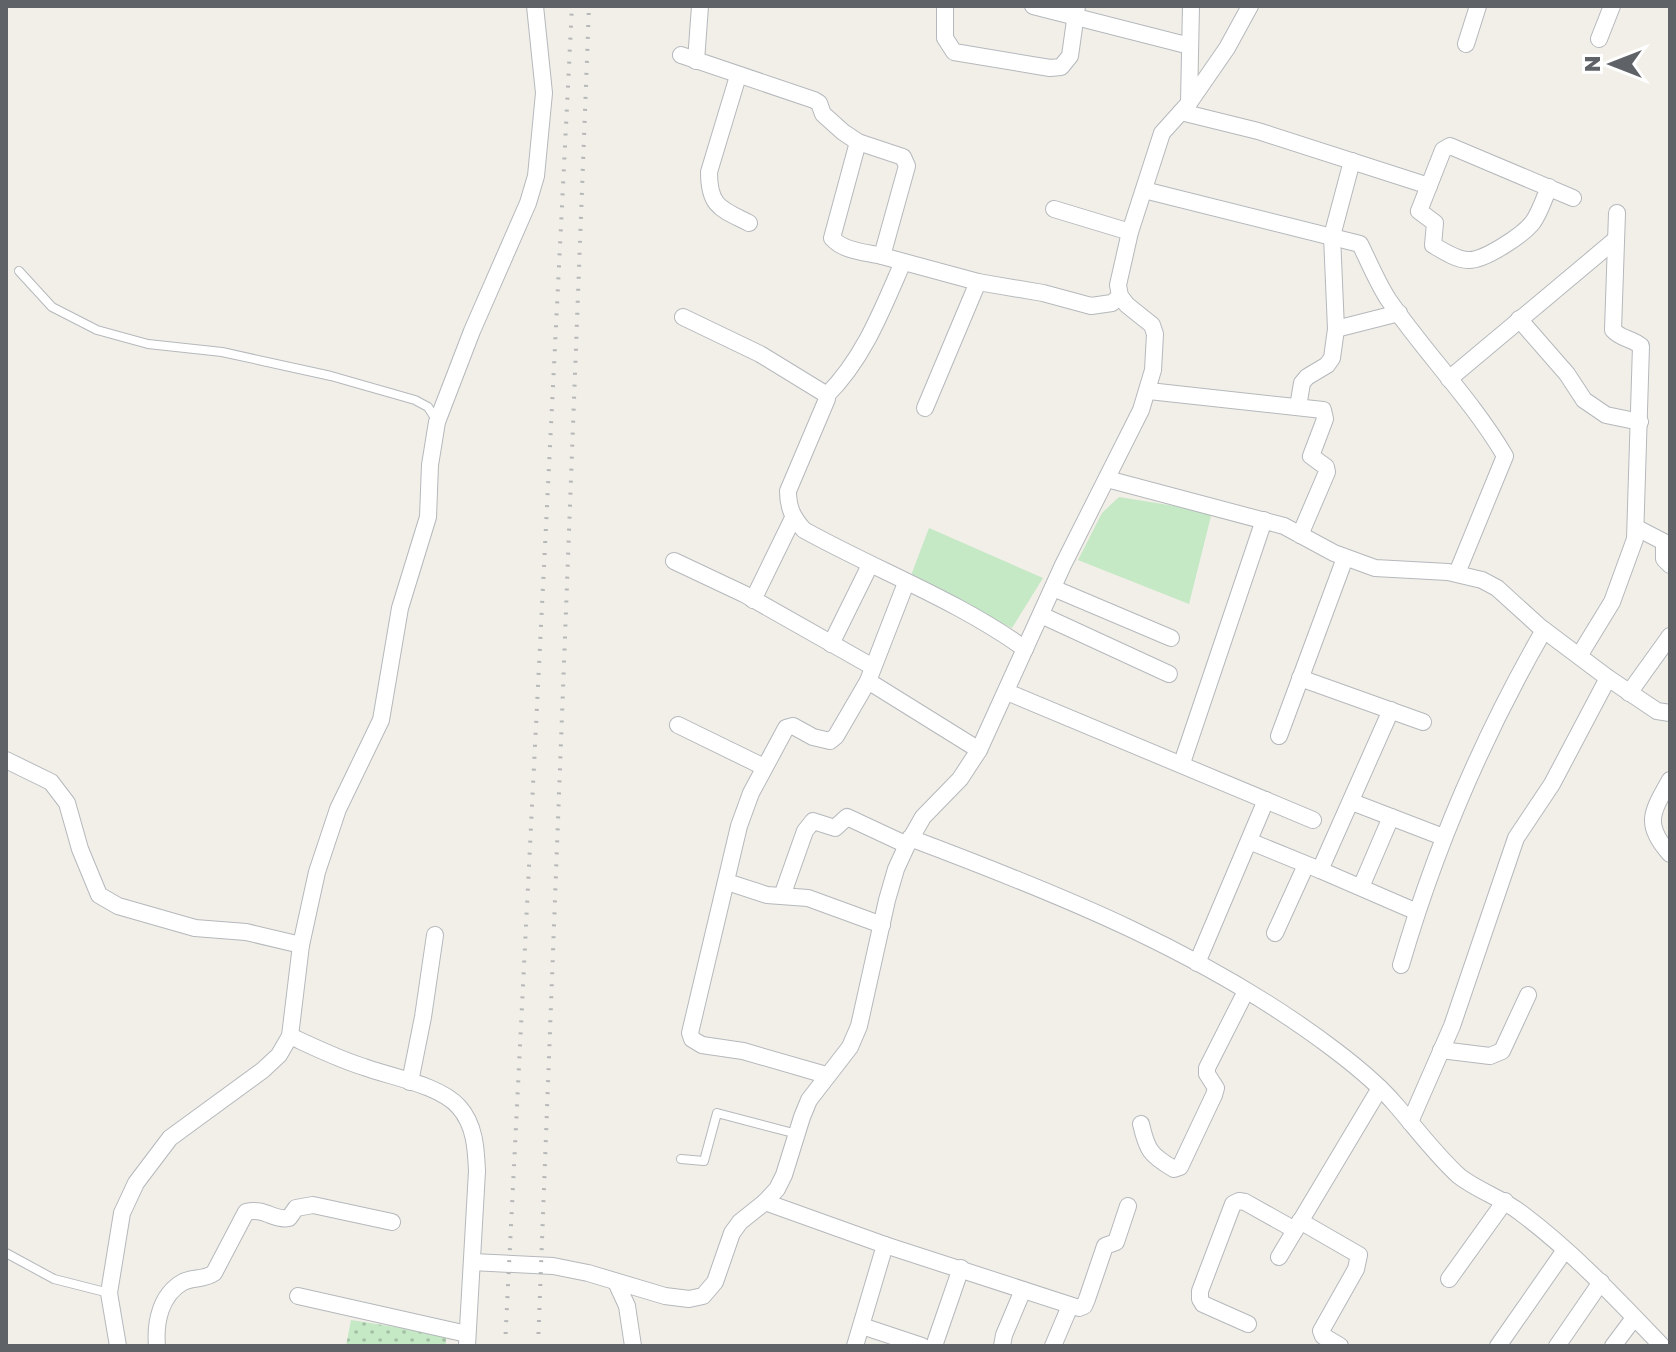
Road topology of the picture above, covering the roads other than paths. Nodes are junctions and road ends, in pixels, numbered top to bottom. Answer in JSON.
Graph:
{"nodes":[{"id":1,"x":535,"y":6,"type":"edge"},
{"id":2,"x":700,"y":6,"type":"edge"},
{"id":3,"x":945,"y":6,"type":"edge"},
{"id":4,"x":1033,"y":6,"type":"edge"},
{"id":5,"x":1191,"y":6,"type":"edge"},
{"id":6,"x":1250,"y":6,"type":"edge"},
{"id":7,"x":1478,"y":6,"type":"edge"},
{"id":8,"x":1612,"y":6,"type":"edge"},
{"id":9,"x":1077,"y":12,"type":"edge"},
{"id":10,"x":1599,"y":39,"type":"dead end"},
{"id":11,"x":1466,"y":44,"type":"dead end"},
{"id":12,"x":1190,"y":46,"type":"junction"},
{"id":13,"x":738,"y":76,"type":"junction"},
{"id":14,"x":1185,"y":107,"type":"junction"},
{"id":15,"x":858,"y":142,"type":"junction"},
{"id":16,"x":1352,"y":161,"type":"junction"},
{"id":17,"x":1429,"y":186,"type":"junction"},
{"id":18,"x":1549,"y":187,"type":"junction"},
{"id":19,"x":1144,"y":190,"type":"junction"},
{"id":20,"x":1573,"y":198,"type":"dead end"},
{"id":21,"x":1054,"y":209,"type":"dead end"},
{"id":22,"x":1617,"y":213,"type":"dead end"},
{"id":23,"x":749,"y":223,"type":"dead end"},
{"id":24,"x":1130,"y":232,"type":"junction"},
{"id":25,"x":1332,"y":236,"type":"junction"},
{"id":26,"x":1615,"y":240,"type":"junction"},
{"id":27,"x":882,"y":256,"type":"junction"},
{"id":28,"x":903,"y":262,"type":"junction"},
{"id":29,"x":19,"y":271,"type":"dead end"},
{"id":30,"x":978,"y":282,"type":"junction"},
{"id":31,"x":1120,"y":296,"type":"junction"},
{"id":32,"x":1399,"y":313,"type":"junction"},
{"id":33,"x":683,"y":317,"type":"dead end"},
{"id":34,"x":1519,"y":319,"type":"junction"},
{"id":35,"x":1336,"y":329,"type":"junction"},
{"id":36,"x":1449,"y":379,"type":"junction"},
{"id":37,"x":1149,"y":391,"type":"junction"},
{"id":38,"x":827,"y":395,"type":"junction"},
{"id":39,"x":1298,"y":407,"type":"junction"},
{"id":40,"x":925,"y":408,"type":"dead end"},
{"id":41,"x":437,"y":422,"type":"junction"},
{"id":42,"x":1640,"y":422,"type":"junction"},
{"id":43,"x":1107,"y":479,"type":"junction"},
{"id":44,"x":793,"y":518,"type":"junction"},
{"id":45,"x":1264,"y":520,"type":"junction"},
{"id":46,"x":1637,"y":528,"type":"junction"},
{"id":47,"x":1300,"y":535,"type":"junction"},
{"id":48,"x":1345,"y":558,"type":"junction"},
{"id":49,"x":674,"y":561,"type":"dead end"},
{"id":50,"x":870,"y":565,"type":"junction"},
{"id":51,"x":1670,"y":565,"type":"edge"},
{"id":52,"x":1457,"y":573,"type":"junction"},
{"id":53,"x":906,"y":583,"type":"junction"},
{"id":54,"x":1053,"y":588,"type":"junction"},
{"id":55,"x":753,"y":600,"type":"junction"},
{"id":56,"x":1041,"y":615,"type":"junction"},
{"id":57,"x":1537,"y":625,"type":"junction"},
{"id":58,"x":1670,"y":636,"type":"edge"},
{"id":59,"x":1171,"y":638,"type":"dead end"},
{"id":60,"x":831,"y":644,"type":"junction"},
{"id":61,"x":1025,"y":649,"type":"junction"},
{"id":62,"x":1579,"y":656,"type":"junction"},
{"id":63,"x":870,"y":674,"type":"junction"},
{"id":64,"x":1169,"y":674,"type":"dead end"},
{"id":65,"x":1300,"y":678,"type":"junction"},
{"id":66,"x":1608,"y":678,"type":"junction"},
{"id":67,"x":1007,"y":692,"type":"junction"},
{"id":68,"x":1629,"y":693,"type":"junction"},
{"id":69,"x":1391,"y":710,"type":"junction"},
{"id":70,"x":1669,"y":715,"type":"edge"},
{"id":71,"x":1423,"y":722,"type":"dead end"},
{"id":72,"x":678,"y":725,"type":"dead end"},
{"id":73,"x":1279,"y":736,"type":"dead end"},
{"id":74,"x":979,"y":750,"type":"junction"},
{"id":75,"x":6,"y":760,"type":"edge"},
{"id":76,"x":1182,"y":763,"type":"junction"},
{"id":77,"x":764,"y":767,"type":"junction"},
{"id":78,"x":1670,"y":780,"type":"edge"},
{"id":79,"x":1266,"y":800,"type":"junction"},
{"id":80,"x":1352,"y":802,"type":"junction"},
{"id":81,"x":1391,"y":817,"type":"junction"},
{"id":82,"x":1313,"y":820,"type":"dead end"},
{"id":83,"x":1443,"y":837,"type":"junction"},
{"id":84,"x":1249,"y":841,"type":"junction"},
{"id":85,"x":909,"y":842,"type":"junction"},
{"id":86,"x":1670,"y":854,"type":"edge"},
{"id":87,"x":1313,"y":867,"type":"junction"},
{"id":88,"x":727,"y":882,"type":"junction"},
{"id":89,"x":1361,"y":887,"type":"junction"},
{"id":90,"x":782,"y":896,"type":"junction"},
{"id":91,"x":1417,"y":912,"type":"junction"},
{"id":92,"x":882,"y":925,"type":"junction"},
{"id":93,"x":1275,"y":933,"type":"dead end"},
{"id":94,"x":435,"y":935,"type":"dead end"},
{"id":95,"x":301,"y":945,"type":"junction"},
{"id":96,"x":1197,"y":963,"type":"junction"},
{"id":97,"x":1401,"y":965,"type":"dead end"},
{"id":98,"x":1246,"y":991,"type":"junction"},
{"id":99,"x":1528,"y":995,"type":"dead end"},
{"id":100,"x":297,"y":1039,"type":"junction"},
{"id":101,"x":1441,"y":1050,"type":"junction"},
{"id":102,"x":826,"y":1075,"type":"junction"},
{"id":103,"x":410,"y":1082,"type":"junction"},
{"id":104,"x":1380,"y":1088,"type":"junction"},
{"id":105,"x":1410,"y":1122,"type":"junction"},
{"id":106,"x":1141,"y":1124,"type":"dead end"},
{"id":107,"x":797,"y":1134,"type":"junction"},
{"id":108,"x":681,"y":1159,"type":"dead end"},
{"id":109,"x":1505,"y":1201,"type":"junction"},
{"id":110,"x":765,"y":1202,"type":"junction"},
{"id":111,"x":1128,"y":1206,"type":"dead end"},
{"id":112,"x":392,"y":1222,"type":"dead end"},
{"id":113,"x":1298,"y":1225,"type":"junction"},
{"id":114,"x":885,"y":1245,"type":"junction"},
{"id":115,"x":1565,"y":1250,"type":"junction"},
{"id":116,"x":6,"y":1253,"type":"edge"},
{"id":117,"x":1279,"y":1257,"type":"dead end"},
{"id":118,"x":472,"y":1262,"type":"junction"},
{"id":119,"x":961,"y":1268,"type":"junction"},
{"id":120,"x":1449,"y":1279,"type":"dead end"},
{"id":121,"x":616,"y":1282,"type":"junction"},
{"id":122,"x":1601,"y":1282,"type":"junction"},
{"id":123,"x":1023,"y":1290,"type":"junction"},
{"id":124,"x":102,"y":1292,"type":"junction"},
{"id":125,"x":298,"y":1296,"type":"dead end"},
{"id":126,"x":1070,"y":1306,"type":"junction"},
{"id":127,"x":1634,"y":1318,"type":"junction"},
{"id":128,"x":1248,"y":1324,"type":"dead end"},
{"id":129,"x":862,"y":1326,"type":"junction"},
{"id":130,"x":467,"y":1340,"type":"edge"},
{"id":131,"x":638,"y":1344,"type":"edge"},
{"id":132,"x":118,"y":1346,"type":"edge"},
{"id":133,"x":157,"y":1346,"type":"edge"},
{"id":134,"x":855,"y":1346,"type":"edge"},
{"id":135,"x":922,"y":1346,"type":"edge"},
{"id":136,"x":934,"y":1346,"type":"edge"},
{"id":137,"x":1002,"y":1346,"type":"edge"},
{"id":138,"x":1053,"y":1346,"type":"edge"},
{"id":139,"x":1340,"y":1346,"type":"edge"},
{"id":140,"x":1498,"y":1346,"type":"edge"},
{"id":141,"x":1557,"y":1346,"type":"edge"},
{"id":142,"x":1613,"y":1346,"type":"edge"},
{"id":143,"x":1662,"y":1346,"type":"edge"}],
"edges":[{"from":1,"to":41,"type":"street"},
{"from":2,"to":13,"type":"street"},
{"from":3,"to":9,"type":"street"},
{"from":4,"to":9,"type":"street"},
{"from":5,"to":12,"type":"street"},
{"from":6,"to":14,"type":"street"},
{"from":7,"to":11,"type":"street"},
{"from":8,"to":10,"type":"street"},
{"from":9,"to":12,"type":"street"},
{"from":12,"to":14,"type":"street"},
{"from":13,"to":15,"type":"street"},
{"from":13,"to":23,"type":"street"},
{"from":14,"to":16,"type":"street"},
{"from":14,"to":19,"type":"street"},
{"from":15,"to":27,"type":"street"},
{"from":15,"to":27,"type":"street"},
{"from":16,"to":17,"type":"street"},
{"from":16,"to":25,"type":"street"},
{"from":17,"to":18,"type":"street"},
{"from":17,"to":18,"type":"street"},
{"from":18,"to":20,"type":"street"},
{"from":19,"to":24,"type":"street"},
{"from":19,"to":25,"type":"street"},
{"from":21,"to":24,"type":"street"},
{"from":22,"to":26,"type":"street"},
{"from":24,"to":31,"type":"street"},
{"from":25,"to":32,"type":"street"},
{"from":25,"to":35,"type":"street"},
{"from":26,"to":34,"type":"street"},
{"from":26,"to":42,"type":"street"},
{"from":27,"to":28,"type":"street"},
{"from":28,"to":30,"type":"street"},
{"from":28,"to":38,"type":"street"},
{"from":29,"to":41,"type":"lane"},
{"from":30,"to":31,"type":"street"},
{"from":30,"to":40,"type":"street"},
{"from":31,"to":37,"type":"street"},
{"from":32,"to":35,"type":"street"},
{"from":32,"to":36,"type":"street"},
{"from":33,"to":38,"type":"street"},
{"from":34,"to":36,"type":"street"},
{"from":34,"to":42,"type":"street"},
{"from":35,"to":39,"type":"street"},
{"from":36,"to":52,"type":"street"},
{"from":37,"to":39,"type":"street"},
{"from":37,"to":43,"type":"street"},
{"from":38,"to":44,"type":"street"},
{"from":39,"to":47,"type":"street"},
{"from":41,"to":95,"type":"street"},
{"from":42,"to":46,"type":"street"},
{"from":43,"to":45,"type":"street"},
{"from":43,"to":54,"type":"street"},
{"from":44,"to":50,"type":"street"},
{"from":44,"to":55,"type":"street"},
{"from":45,"to":47,"type":"street"},
{"from":45,"to":76,"type":"street"},
{"from":46,"to":51,"type":"street"},
{"from":46,"to":62,"type":"street"},
{"from":47,"to":48,"type":"street"},
{"from":48,"to":52,"type":"street"},
{"from":48,"to":65,"type":"street"},
{"from":49,"to":55,"type":"street"},
{"from":50,"to":53,"type":"street"},
{"from":50,"to":60,"type":"street"},
{"from":52,"to":57,"type":"street"},
{"from":53,"to":61,"type":"street"},
{"from":53,"to":63,"type":"street"},
{"from":54,"to":56,"type":"street"},
{"from":54,"to":59,"type":"street"},
{"from":55,"to":60,"type":"street"},
{"from":56,"to":61,"type":"street"},
{"from":56,"to":64,"type":"street"},
{"from":57,"to":62,"type":"street"},
{"from":57,"to":83,"type":"street"},
{"from":58,"to":68,"type":"street"},
{"from":60,"to":63,"type":"street"},
{"from":61,"to":67,"type":"street"},
{"from":62,"to":66,"type":"street"},
{"from":63,"to":74,"type":"street"},
{"from":63,"to":77,"type":"street"},
{"from":65,"to":69,"type":"street"},
{"from":65,"to":73,"type":"street"},
{"from":66,"to":68,"type":"street"},
{"from":66,"to":101,"type":"street"},
{"from":67,"to":74,"type":"street"},
{"from":67,"to":76,"type":"street"},
{"from":68,"to":70,"type":"street"},
{"from":69,"to":71,"type":"street"},
{"from":69,"to":80,"type":"street"},
{"from":72,"to":77,"type":"street"},
{"from":74,"to":85,"type":"street"},
{"from":75,"to":95,"type":"street"},
{"from":76,"to":79,"type":"street"},
{"from":77,"to":88,"type":"street"},
{"from":78,"to":86,"type":"street"},
{"from":79,"to":82,"type":"street"},
{"from":79,"to":84,"type":"street"},
{"from":80,"to":81,"type":"street"},
{"from":80,"to":87,"type":"street"},
{"from":81,"to":83,"type":"street"},
{"from":81,"to":89,"type":"street"},
{"from":83,"to":91,"type":"street"},
{"from":84,"to":87,"type":"street"},
{"from":84,"to":96,"type":"street"},
{"from":85,"to":90,"type":"street"},
{"from":85,"to":92,"type":"street"},
{"from":85,"to":96,"type":"street"},
{"from":87,"to":89,"type":"street"},
{"from":87,"to":93,"type":"street"},
{"from":88,"to":90,"type":"street"},
{"from":88,"to":102,"type":"street"},
{"from":89,"to":91,"type":"street"},
{"from":90,"to":92,"type":"street"},
{"from":91,"to":97,"type":"street"},
{"from":92,"to":102,"type":"street"},
{"from":94,"to":103,"type":"street"},
{"from":95,"to":100,"type":"street"},
{"from":96,"to":98,"type":"street"},
{"from":98,"to":104,"type":"street"},
{"from":98,"to":106,"type":"street"},
{"from":99,"to":101,"type":"street"},
{"from":100,"to":103,"type":"street"},
{"from":100,"to":124,"type":"street"},
{"from":101,"to":105,"type":"street"},
{"from":102,"to":107,"type":"street"},
{"from":103,"to":118,"type":"street"},
{"from":104,"to":105,"type":"street"},
{"from":104,"to":113,"type":"street"},
{"from":105,"to":109,"type":"street"},
{"from":107,"to":108,"type":"lane"},
{"from":107,"to":110,"type":"street"},
{"from":109,"to":115,"type":"street"},
{"from":109,"to":120,"type":"street"},
{"from":110,"to":114,"type":"street"},
{"from":110,"to":121,"type":"street"},
{"from":111,"to":126,"type":"street"},
{"from":112,"to":133,"type":"street"},
{"from":113,"to":117,"type":"street"},
{"from":113,"to":128,"type":"street"},
{"from":113,"to":139,"type":"street"},
{"from":114,"to":119,"type":"street"},
{"from":114,"to":129,"type":"street"},
{"from":115,"to":122,"type":"street"},
{"from":115,"to":140,"type":"street"},
{"from":116,"to":124,"type":"lane"},
{"from":118,"to":121,"type":"street"},
{"from":118,"to":130,"type":"street"},
{"from":119,"to":123,"type":"street"},
{"from":119,"to":136,"type":"street"},
{"from":121,"to":131,"type":"street"},
{"from":122,"to":127,"type":"street"},
{"from":122,"to":141,"type":"street"},
{"from":123,"to":126,"type":"street"},
{"from":123,"to":137,"type":"street"},
{"from":124,"to":132,"type":"street"},
{"from":125,"to":130,"type":"street"},
{"from":126,"to":138,"type":"street"},
{"from":127,"to":142,"type":"street"},
{"from":127,"to":143,"type":"street"},
{"from":129,"to":134,"type":"street"},
{"from":129,"to":135,"type":"street"}]}
